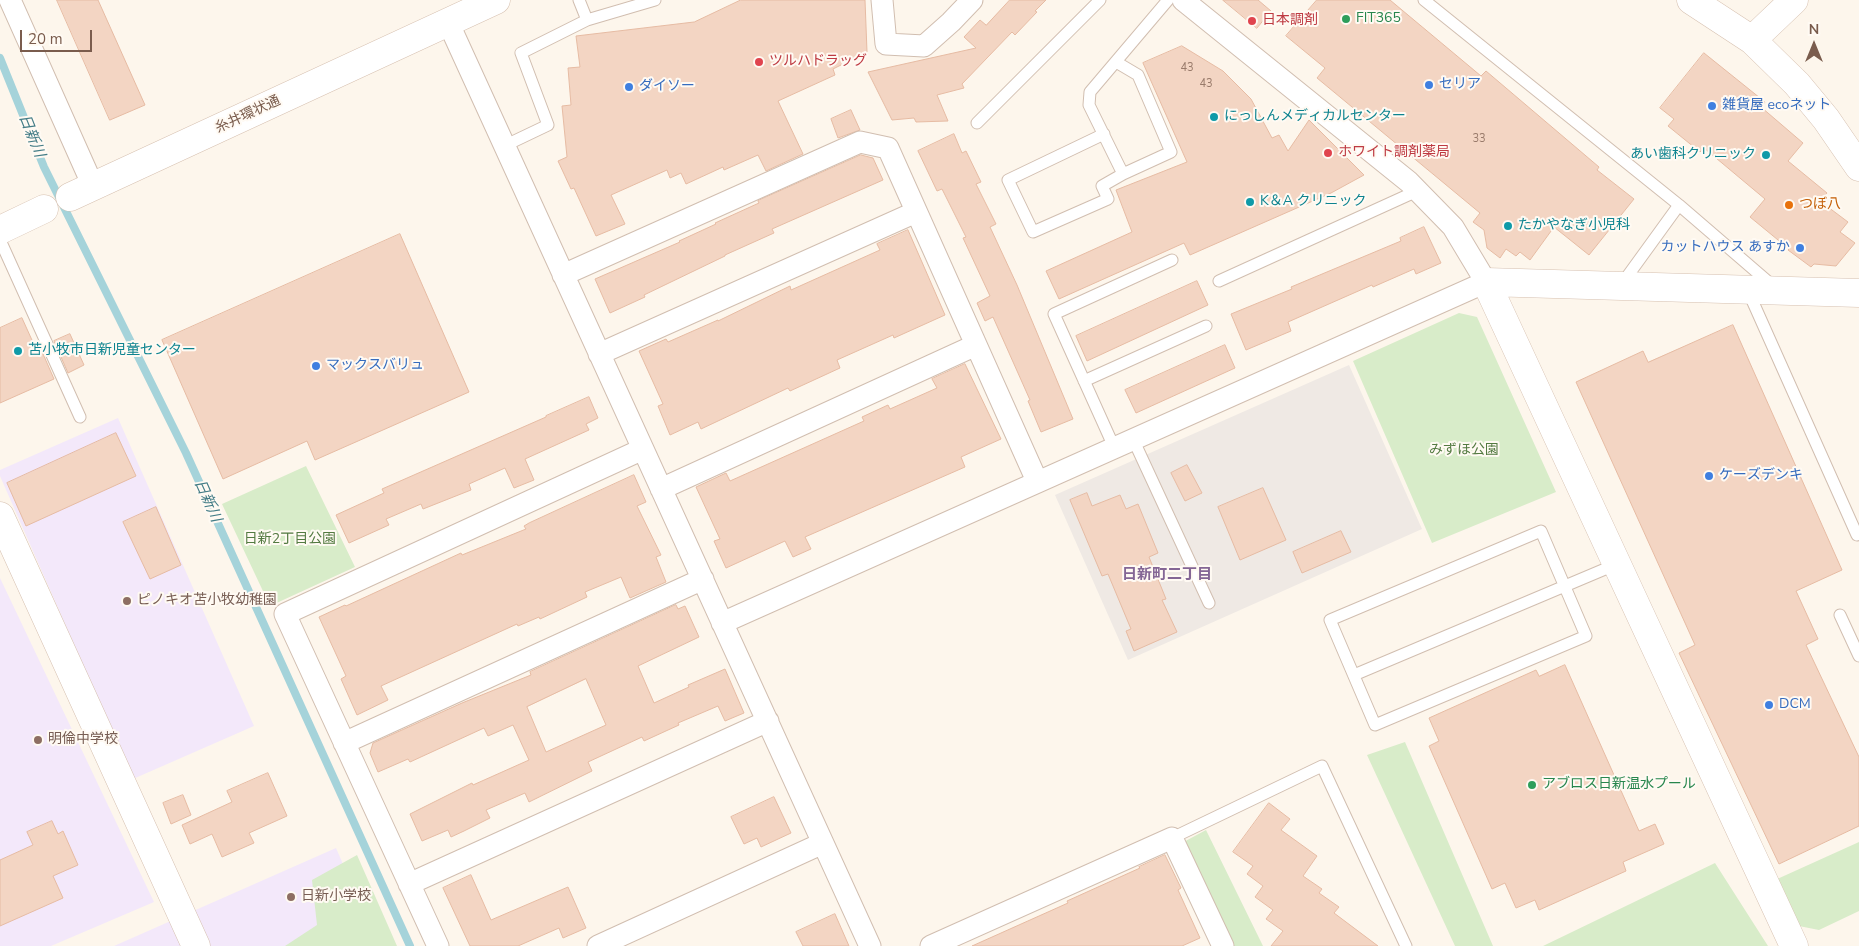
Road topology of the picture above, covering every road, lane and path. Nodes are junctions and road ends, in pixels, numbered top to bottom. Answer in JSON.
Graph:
{"nodes":[{"id":1,"x":10,"y":0,"type":"edge"},
{"id":2,"x":496,"y":0,"type":"edge"},
{"id":3,"x":579,"y":0,"type":"edge"},
{"id":4,"x":655,"y":0,"type":"edge"},
{"id":5,"x":882,"y":0,"type":"edge"},
{"id":6,"x":972,"y":0,"type":"edge"},
{"id":7,"x":1100,"y":0,"type":"edge"},
{"id":8,"x":1168,"y":0,"type":"edge"},
{"id":9,"x":1183,"y":0,"type":"edge"},
{"id":10,"x":1424,"y":0,"type":"edge"},
{"id":11,"x":1691,"y":0,"type":"edge"},
{"id":12,"x":1794,"y":0,"type":"edge"},
{"id":13,"x":460,"y":11,"type":"edge"},
{"id":14,"x":587,"y":20,"type":"junction"},
{"id":15,"x":1752,"y":40,"type":"junction"},
{"id":16,"x":1116,"y":62,"type":"junction"},
{"id":17,"x":977,"y":123,"type":"dead end"},
{"id":18,"x":1104,"y":134,"type":"junction"},
{"id":19,"x":504,"y":146,"type":"junction"},
{"id":20,"x":1859,"y":167,"type":"edge"},
{"id":21,"x":1123,"y":174,"type":"junction"},
{"id":22,"x":82,"y":191,"type":"junction"},
{"id":23,"x":1417,"y":191,"type":"junction"},
{"id":24,"x":1679,"y":205,"type":"junction"},
{"id":25,"x":45,"y":209,"type":"joint"},
{"id":26,"x":916,"y":212,"type":"junction"},
{"id":27,"x":0,"y":230,"type":"edge"},
{"id":28,"x":0,"y":240,"type":"edge"},
{"id":29,"x":1172,"y":260,"type":"dead end"},
{"id":30,"x":563,"y":274,"type":"junction"},
{"id":31,"x":1219,"y":280,"type":"dead end"},
{"id":32,"x":1486,"y":282,"type":"junction"},
{"id":33,"x":1620,"y":286,"type":"junction"},
{"id":34,"x":1748,"y":290,"type":"junction"},
{"id":35,"x":1778,"y":291,"type":"junction"},
{"id":36,"x":1859,"y":293,"type":"edge"},
{"id":37,"x":1206,"y":326,"type":"dead end"},
{"id":38,"x":976,"y":344,"type":"junction"},
{"id":39,"x":600,"y":354,"type":"junction"},
{"id":40,"x":1084,"y":381,"type":"junction"},
{"id":41,"x":80,"y":416,"type":"dead end"},
{"id":42,"x":1124,"y":443,"type":"junction"},
{"id":43,"x":643,"y":449,"type":"junction"},
{"id":44,"x":1037,"y":481,"type":"junction"},
{"id":45,"x":661,"y":489,"type":"junction"},
{"id":46,"x":0,"y":516,"type":"edge"},
{"id":47,"x":1857,"y":535,"type":"dead end"},
{"id":48,"x":1617,"y":564,"type":"junction"},
{"id":49,"x":703,"y":579,"type":"junction"},
{"id":50,"x":1565,"y":585,"type":"junction"},
{"id":51,"x":1209,"y":603,"type":"dead end"},
{"id":52,"x":1840,"y":615,"type":"dead end"},
{"id":53,"x":722,"y":623,"type":"junction"},
{"id":54,"x":1859,"y":656,"type":"edge"},
{"id":55,"x":1354,"y":675,"type":"junction"},
{"id":56,"x":768,"y":722,"type":"junction"},
{"id":57,"x":344,"y":743,"type":"junction"},
{"id":58,"x":1172,"y":838,"type":"junction"},
{"id":59,"x":823,"y":843,"type":"junction"},
{"id":60,"x":409,"y":884,"type":"junction"},
{"id":61,"x":196,"y":946,"type":"edge"},
{"id":62,"x":438,"y":946,"type":"edge"},
{"id":63,"x":598,"y":946,"type":"edge"},
{"id":64,"x":870,"y":946,"type":"edge"},
{"id":65,"x":931,"y":946,"type":"edge"},
{"id":66,"x":1223,"y":946,"type":"edge"},
{"id":67,"x":1406,"y":946,"type":"edge"},
{"id":68,"x":1794,"y":946,"type":"edge"}],
"edges":[{"from":1,"to":22,"type":"street"},
{"from":2,"to":13,"type":"street","name":"糸井環状通"},
{"from":3,"to":14,"type":"lane"},
{"from":4,"to":14,"type":"lane"},
{"from":5,"to":6,"type":"street"},
{"from":7,"to":17,"type":"lane"},
{"from":8,"to":16,"type":"lane"},
{"from":9,"to":23,"type":"street"},
{"from":10,"to":24,"type":"lane"},
{"from":11,"to":15,"type":"street"},
{"from":12,"to":15,"type":"street"},
{"from":13,"to":19,"type":"street"},
{"from":13,"to":22,"type":"street","name":"糸井環状通"},
{"from":14,"to":19,"type":"lane"},
{"from":15,"to":20,"type":"street"},
{"from":16,"to":18,"type":"lane"},
{"from":16,"to":21,"type":"lane"},
{"from":18,"to":21,"type":"lane"},
{"from":18,"to":21,"type":"lane"},
{"from":19,"to":30,"type":"street"},
{"from":22,"to":25,"type":"street","name":"糸井環状通"},
{"from":23,"to":31,"type":"lane"},
{"from":23,"to":32,"type":"street"},
{"from":24,"to":33,"type":"lane"},
{"from":24,"to":35,"type":"lane"},
{"from":25,"to":27,"type":"street","name":"糸井環状通"},
{"from":26,"to":30,"type":"street"},
{"from":26,"to":38,"type":"street"},
{"from":26,"to":39,"type":"street"},
{"from":28,"to":41,"type":"lane"},
{"from":29,"to":40,"type":"lane"},
{"from":30,"to":39,"type":"street"},
{"from":32,"to":33,"type":"street"},
{"from":32,"to":42,"type":"street"},
{"from":32,"to":48,"type":"street"},
{"from":33,"to":34,"type":"street"},
{"from":34,"to":35,"type":"street"},
{"from":34,"to":47,"type":"lane"},
{"from":35,"to":36,"type":"street"},
{"from":37,"to":40,"type":"lane"},
{"from":38,"to":44,"type":"street"},
{"from":38,"to":45,"type":"street"},
{"from":39,"to":43,"type":"street"},
{"from":40,"to":42,"type":"lane"},
{"from":42,"to":44,"type":"street"},
{"from":42,"to":51,"type":"lane"},
{"from":43,"to":45,"type":"street"},
{"from":43,"to":57,"type":"street"},
{"from":44,"to":53,"type":"street"},
{"from":45,"to":49,"type":"street"},
{"from":46,"to":61,"type":"street"},
{"from":48,"to":50,"type":"lane"},
{"from":48,"to":68,"type":"street"},
{"from":49,"to":53,"type":"street"},
{"from":49,"to":57,"type":"street"},
{"from":50,"to":55,"type":"lane"},
{"from":50,"to":55,"type":"lane"},
{"from":50,"to":55,"type":"lane"},
{"from":52,"to":54,"type":"lane"},
{"from":53,"to":56,"type":"street"},
{"from":56,"to":59,"type":"street"},
{"from":56,"to":60,"type":"street"},
{"from":57,"to":60,"type":"street"},
{"from":58,"to":65,"type":"street"},
{"from":58,"to":66,"type":"street"},
{"from":58,"to":67,"type":"lane"},
{"from":59,"to":63,"type":"street"},
{"from":59,"to":64,"type":"street"},
{"from":60,"to":62,"type":"street"}]}
